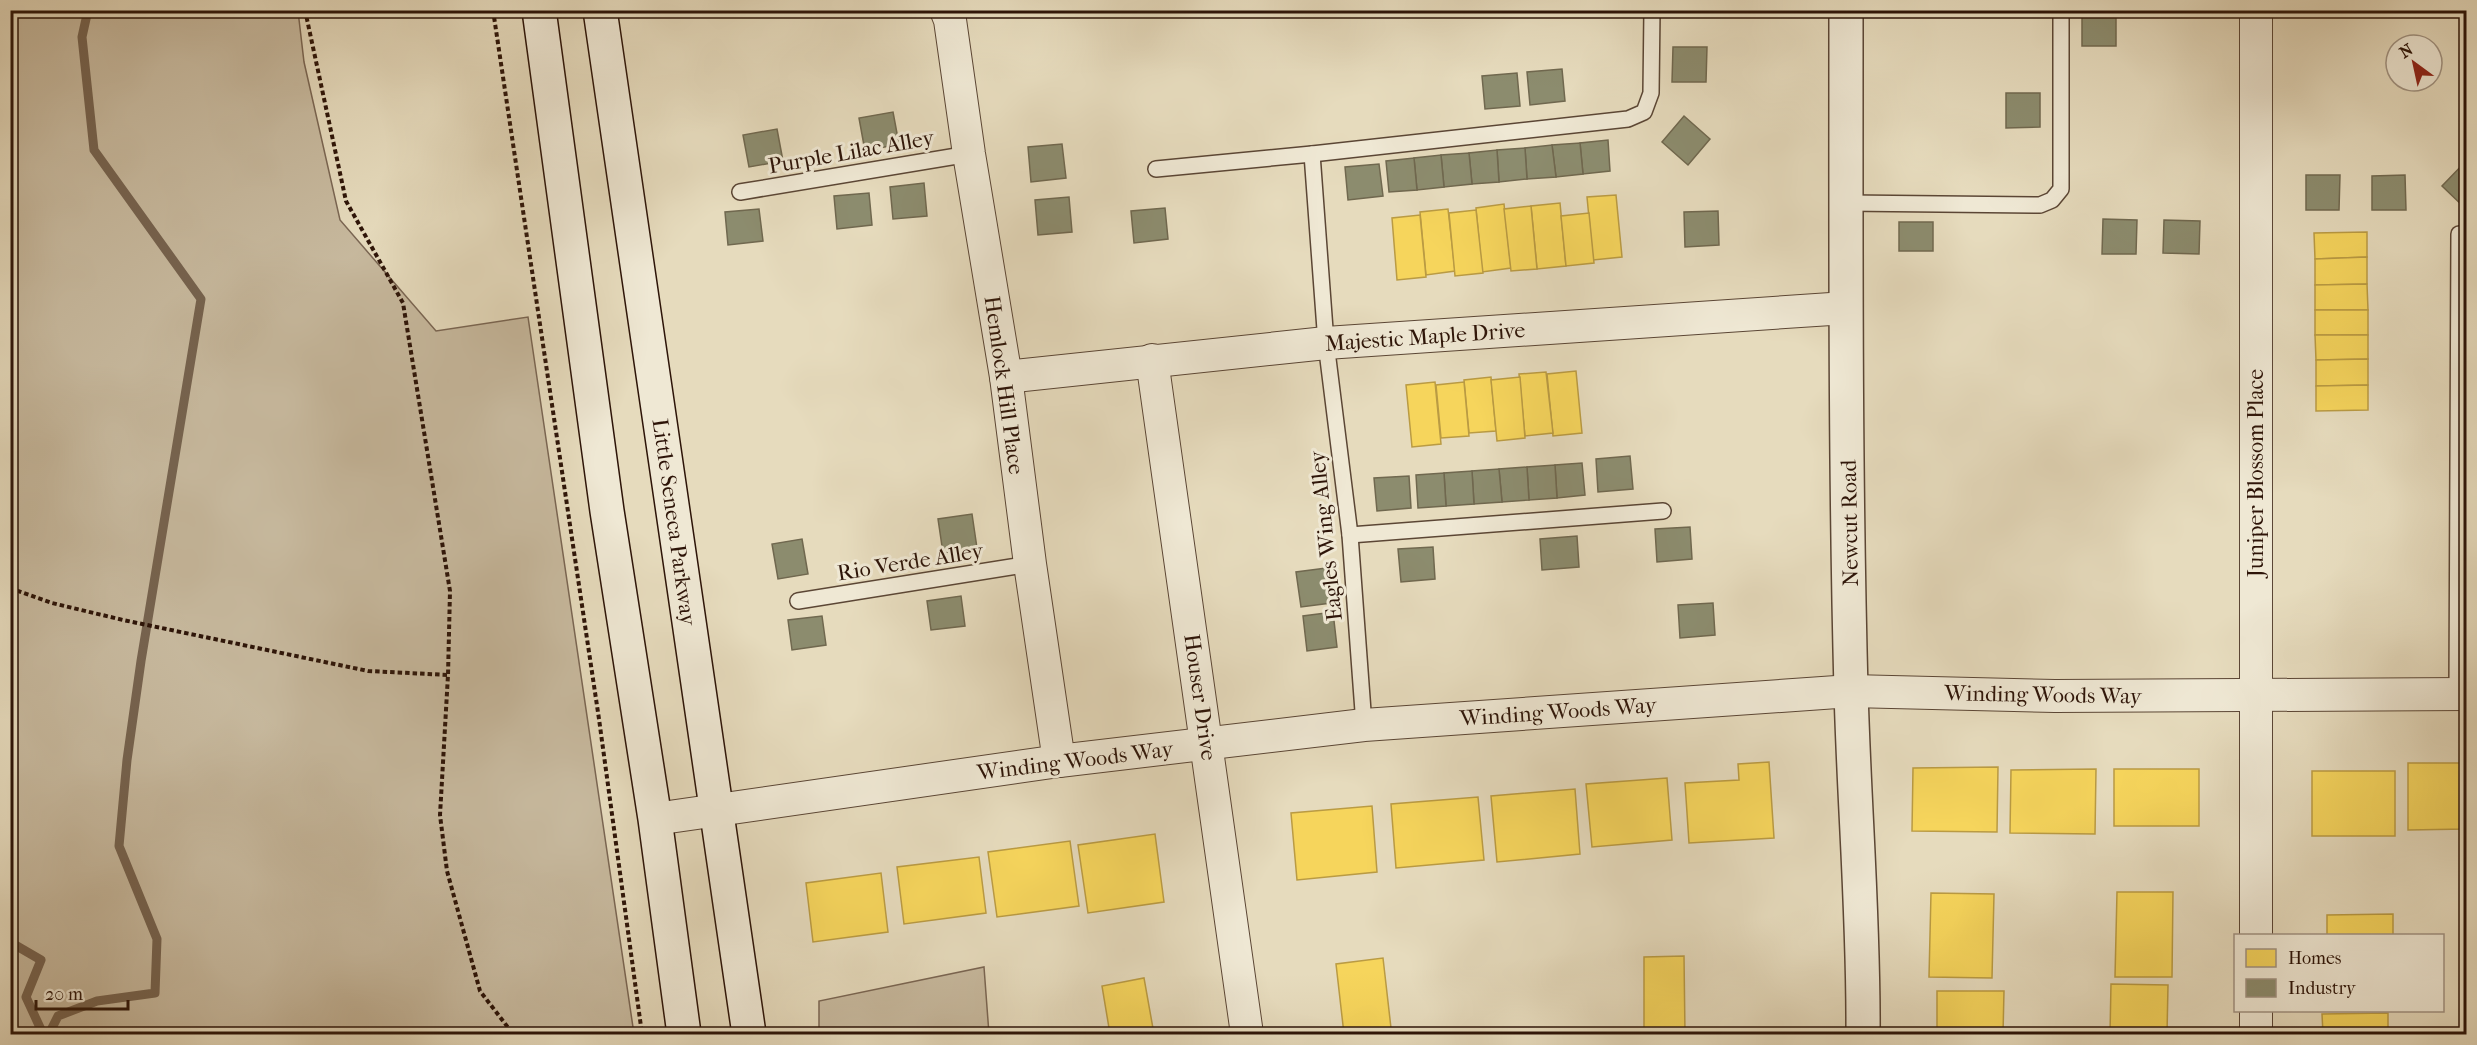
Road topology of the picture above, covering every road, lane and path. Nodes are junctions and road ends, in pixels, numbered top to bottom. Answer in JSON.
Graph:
{"nodes":[{"id":1,"x":305,"y":10,"type":"edge"},
{"id":2,"x":494,"y":10,"type":"edge"},
{"id":3,"x":539,"y":10,"type":"edge"},
{"id":4,"x":600,"y":10,"type":"edge"},
{"id":5,"x":946,"y":10,"type":"edge"},
{"id":6,"x":1652,"y":10,"type":"edge"},
{"id":7,"x":1846,"y":10,"type":"edge"},
{"id":8,"x":2061,"y":10,"type":"edge"},
{"id":9,"x":2256,"y":10,"type":"edge"},
{"id":10,"x":969,"y":154,"type":"junction"},
{"id":11,"x":1312,"y":154,"type":"junction"},
{"id":12,"x":1156,"y":169,"type":"dead end"},
{"id":13,"x":740,"y":192,"type":"dead end"},
{"id":14,"x":1846,"y":203,"type":"junction"},
{"id":15,"x":2459,"y":234,"type":"dead end"},
{"id":16,"x":1846,"y":308,"type":"junction"},
{"id":17,"x":1326,"y":343,"type":"junction"},
{"id":18,"x":1152,"y":360,"type":"junction"},
{"id":19,"x":1006,"y":377,"type":"junction"},
{"id":20,"x":1663,"y":511,"type":"dead end"},
{"id":21,"x":1350,"y":535,"type":"junction"},
{"id":22,"x":1030,"y":564,"type":"junction"},
{"id":23,"x":10,"y":588,"type":"edge"},
{"id":24,"x":798,"y":601,"type":"dead end"},
{"id":25,"x":448,"y":675,"type":"junction"},
{"id":26,"x":1851,"y":691,"type":"junction"},
{"id":27,"x":2462,"y":694,"type":"edge"},
{"id":28,"x":2255,"y":696,"type":"junction"},
{"id":29,"x":1364,"y":725,"type":"junction"},
{"id":30,"x":1208,"y":743,"type":"junction"},
{"id":31,"x":1059,"y":760,"type":"junction"},
{"id":32,"x":718,"y":811,"type":"junction"},
{"id":33,"x":655,"y":819,"type":"junction"},
{"id":34,"x":2256,"y":934,"type":"edge"},
{"id":35,"x":2256,"y":1012,"type":"edge"},
{"id":36,"x":513,"y":1035,"type":"edge"},
{"id":37,"x":642,"y":1035,"type":"edge"},
{"id":38,"x":684,"y":1035,"type":"edge"},
{"id":39,"x":749,"y":1035,"type":"edge"},
{"id":40,"x":1247,"y":1035,"type":"edge"},
{"id":41,"x":1863,"y":1035,"type":"edge"},
{"id":42,"x":2256,"y":1035,"type":"edge"}],
"edges":[{"from":1,"to":25,"type":"path"},
{"from":2,"to":37,"type":"path"},
{"from":3,"to":33,"type":"main road"},
{"from":4,"to":32,"type":"main road","name":"Little Seneca Parkway"},
{"from":5,"to":10,"type":"street","name":"Hemlock Hill Place"},
{"from":6,"to":11,"type":"lane"},
{"from":7,"to":14,"type":"main road","name":"Newcut Road"},
{"from":8,"to":14,"type":"lane"},
{"from":9,"to":28,"type":"street","name":"Juniper Blossom Place"},
{"from":10,"to":13,"type":"lane","name":"Purple Lilac Alley"},
{"from":10,"to":19,"type":"street","name":"Hemlock Hill Place"},
{"from":11,"to":12,"type":"lane"},
{"from":11,"to":17,"type":"lane","name":"Eagles Wing Alley"},
{"from":14,"to":16,"type":"main road","name":"Newcut Road"},
{"from":15,"to":27,"type":"lane"},
{"from":16,"to":17,"type":"street","name":"Majestic Maple Drive"},
{"from":16,"to":26,"type":"main road","name":"Newcut Road"},
{"from":17,"to":18,"type":"street","name":"Majestic Maple Drive"},
{"from":17,"to":21,"type":"lane","name":"Eagles Wing Alley"},
{"from":18,"to":19,"type":"street","name":"Majestic Maple Drive"},
{"from":18,"to":30,"type":"street","name":"Houser Drive"},
{"from":19,"to":22,"type":"street","name":"Hemlock Hill Place"},
{"from":20,"to":21,"type":"lane"},
{"from":21,"to":29,"type":"lane","name":"Eagles Wing Alley"},
{"from":22,"to":24,"type":"lane","name":"Rio Verde Alley"},
{"from":22,"to":31,"type":"street","name":"Hemlock Hill Place"},
{"from":23,"to":25,"type":"path"},
{"from":25,"to":36,"type":"path"},
{"from":26,"to":28,"type":"street","name":"Winding Woods Way"},
{"from":26,"to":29,"type":"street","name":"Winding Woods Way"},
{"from":26,"to":41,"type":"main road","name":"Newcut Road"},
{"from":27,"to":28,"type":"street","name":"Winding Woods Way"},
{"from":28,"to":34,"type":"street","name":"Juniper Blossom Place"},
{"from":29,"to":30,"type":"street","name":"Winding Woods Way"},
{"from":30,"to":31,"type":"street","name":"Winding Woods Way"},
{"from":30,"to":40,"type":"street","name":"Houser Drive"},
{"from":31,"to":32,"type":"street","name":"Winding Woods Way"},
{"from":32,"to":33,"type":"street","name":"Winding Woods Way"},
{"from":32,"to":39,"type":"main road","name":"Little Seneca Parkway"},
{"from":33,"to":38,"type":"main road"},
{"from":35,"to":42,"type":"street"}]}
